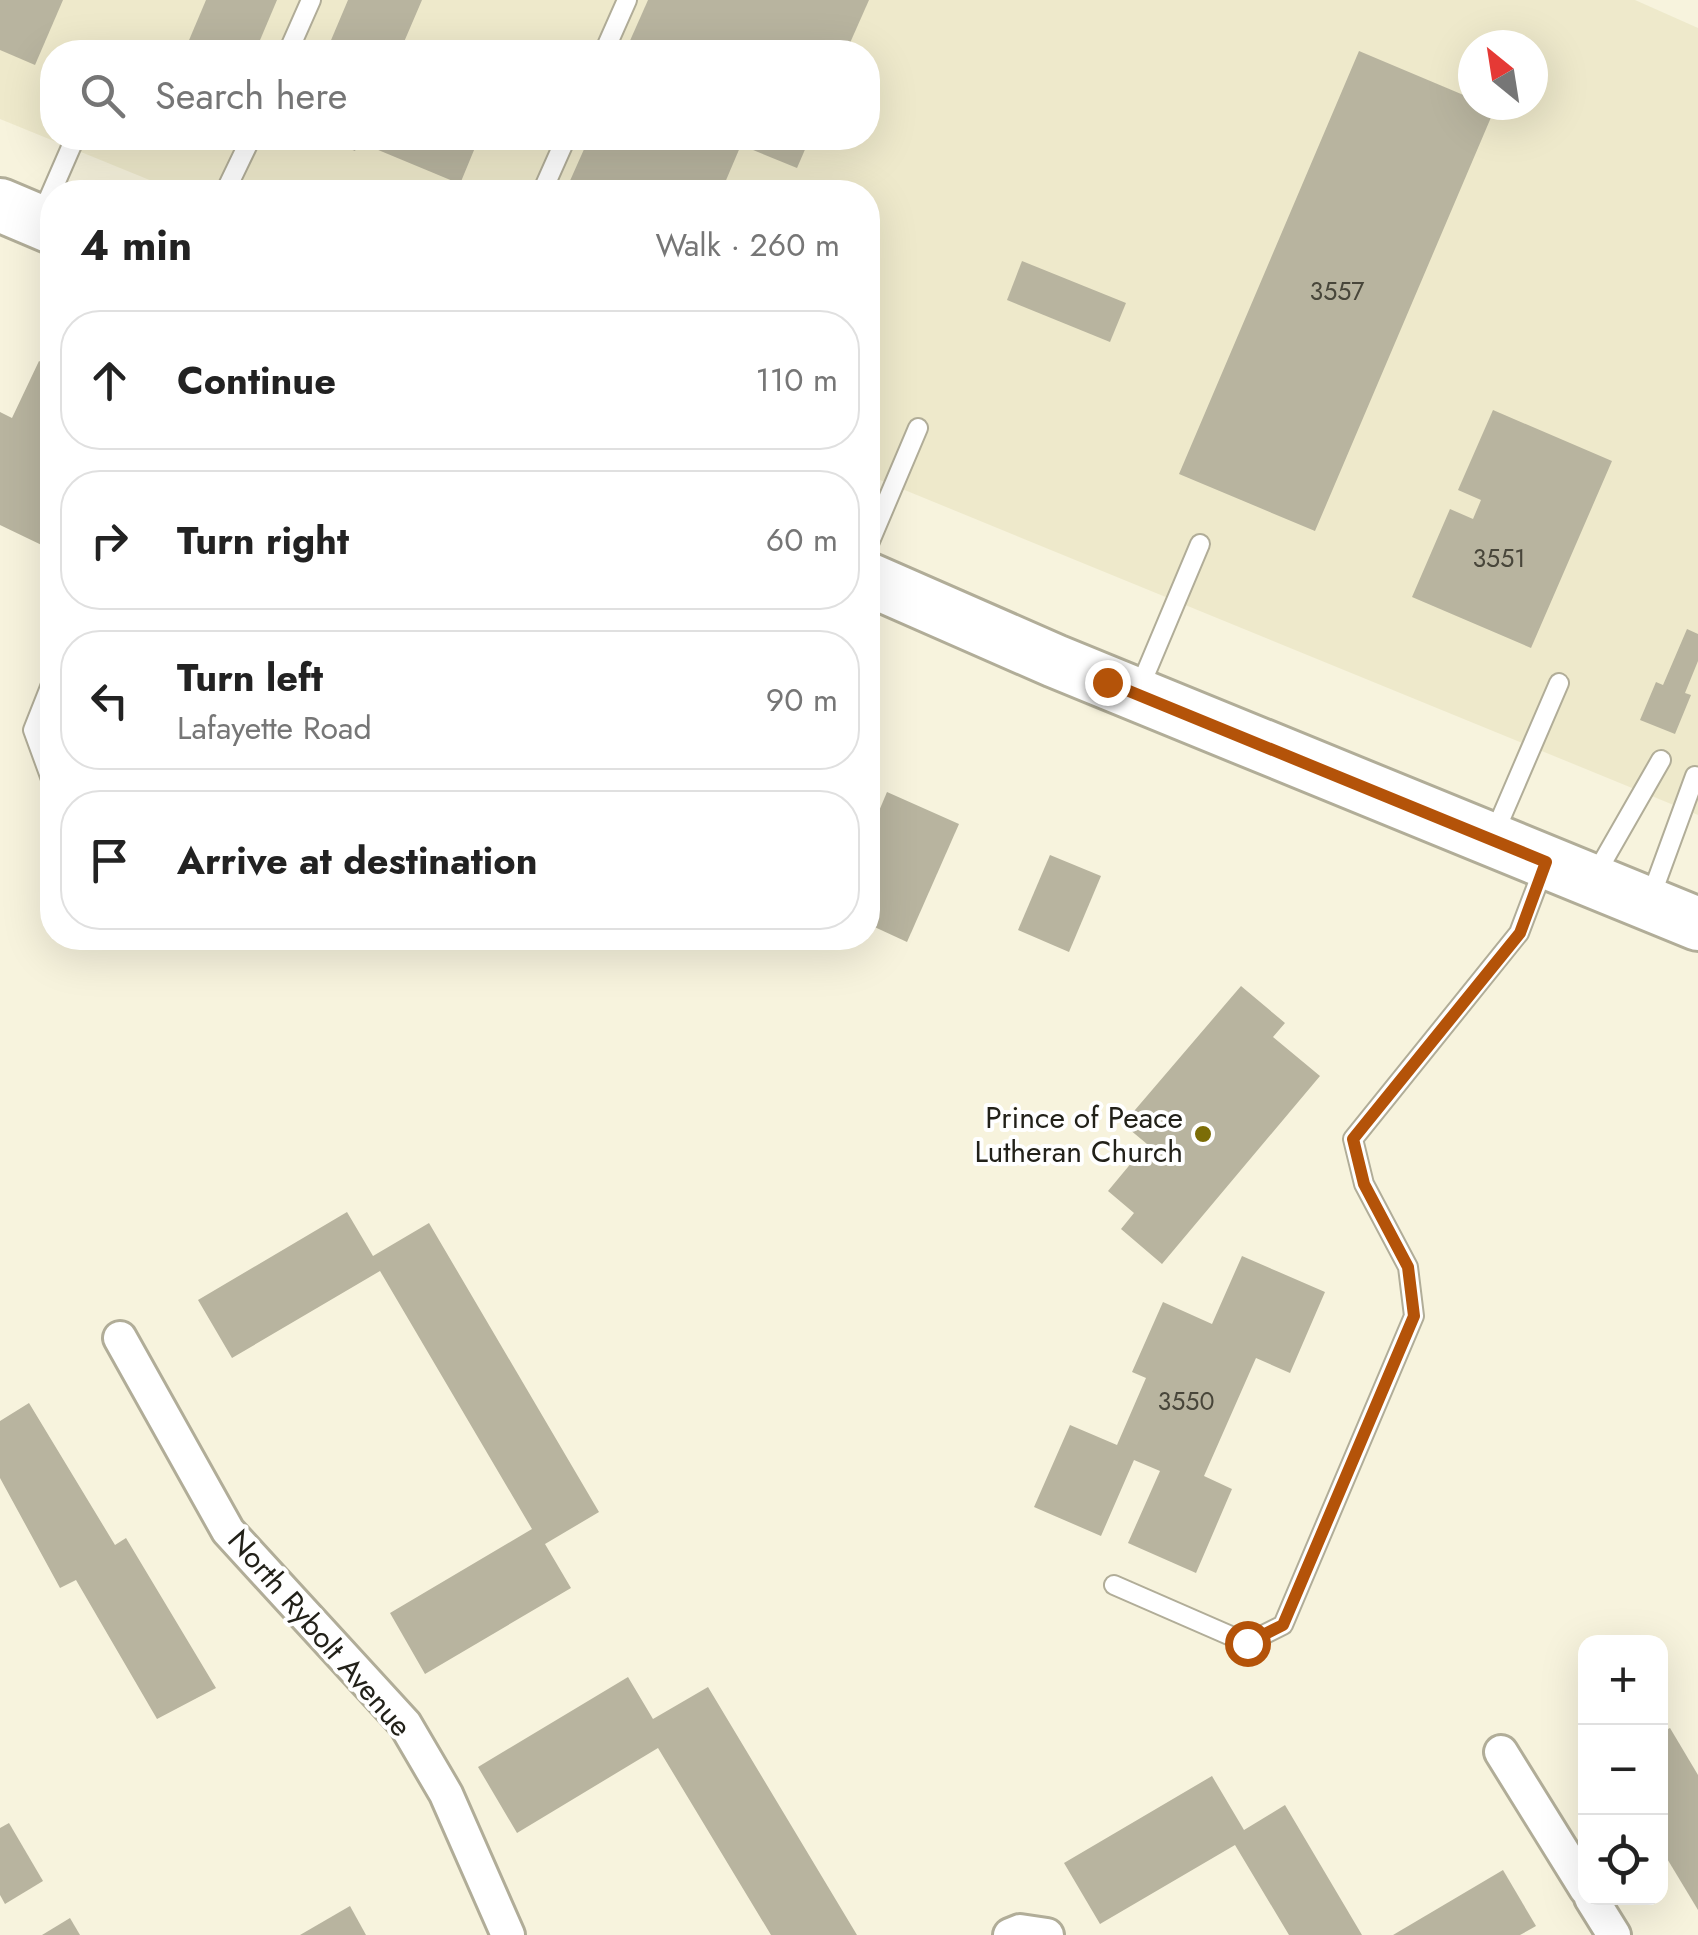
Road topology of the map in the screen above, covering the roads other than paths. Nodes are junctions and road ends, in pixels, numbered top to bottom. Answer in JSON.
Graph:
{"nodes":[{"id":1,"x":311,"y":0,"type":"edge"},
{"id":2,"x":627,"y":0,"type":"edge"},
{"id":3,"x":293,"y":40,"type":"edge"},
{"id":4,"x":609,"y":40,"type":"edge"},
{"id":5,"x":68,"y":150,"type":"edge"},
{"id":6,"x":245,"y":150,"type":"edge"},
{"id":7,"x":561,"y":150,"type":"edge"},
{"id":8,"x":51,"y":180,"type":"edge"},
{"id":9,"x":232,"y":180,"type":"edge"},
{"id":10,"x":547,"y":180,"type":"edge"},
{"id":11,"x":918,"y":428,"type":"dead end"},
{"id":12,"x":880,"y":518,"type":"edge"},
{"id":13,"x":1200,"y":544,"type":"dead end"},
{"id":14,"x":880,"y":584,"type":"edge"},
{"id":15,"x":1559,"y":683,"type":"dead end"},
{"id":16,"x":1137,"y":694,"type":"junction"},
{"id":17,"x":40,"y":712,"type":"edge"},
{"id":18,"x":40,"y":749,"type":"edge"},
{"id":19,"x":1661,"y":760,"type":"dead end"},
{"id":20,"x":1695,"y":776,"type":"dead end"},
{"id":21,"x":1492,"y":839,"type":"junction"},
{"id":22,"x":1569,"y":871,"type":"junction"},
{"id":23,"x":1648,"y":904,"type":"junction"},
{"id":24,"x":1698,"y":924,"type":"edge"},
{"id":25,"x":120,"y":1338,"type":"dead end"},
{"id":26,"x":1114,"y":1585,"type":"dead end"},
{"id":27,"x":1501,"y":1752,"type":"dead end"},
{"id":28,"x":1578,"y":1876,"type":"edge"},
{"id":29,"x":1595,"y":1905,"type":"edge"},
{"id":30,"x":508,"y":1935,"type":"edge"},
{"id":31,"x":1010,"y":1935,"type":"edge"},
{"id":32,"x":1047,"y":1935,"type":"edge"},
{"id":33,"x":1614,"y":1935,"type":"edge"}],
"edges":[{"from":1,"to":3,"type":"lane"},
{"from":2,"to":4,"type":"lane"},
{"from":5,"to":8,"type":"lane"},
{"from":6,"to":9,"type":"lane"},
{"from":7,"to":10,"type":"lane"},
{"from":11,"to":12,"type":"lane"},
{"from":13,"to":16,"type":"lane"},
{"from":14,"to":16,"type":"main road"},
{"from":15,"to":21,"type":"lane"},
{"from":16,"to":21,"type":"main road"},
{"from":17,"to":18,"type":"lane"},
{"from":19,"to":22,"type":"lane"},
{"from":20,"to":23,"type":"lane"},
{"from":21,"to":22,"type":"main road"},
{"from":22,"to":23,"type":"main road"},
{"from":22,"to":26,"type":"lane"},
{"from":23,"to":24,"type":"main road"},
{"from":25,"to":30,"type":"street","name":"North Rybolt Avenue"},
{"from":27,"to":28,"type":"street"},
{"from":29,"to":33,"type":"street"},
{"from":31,"to":32,"type":"street"}]}
